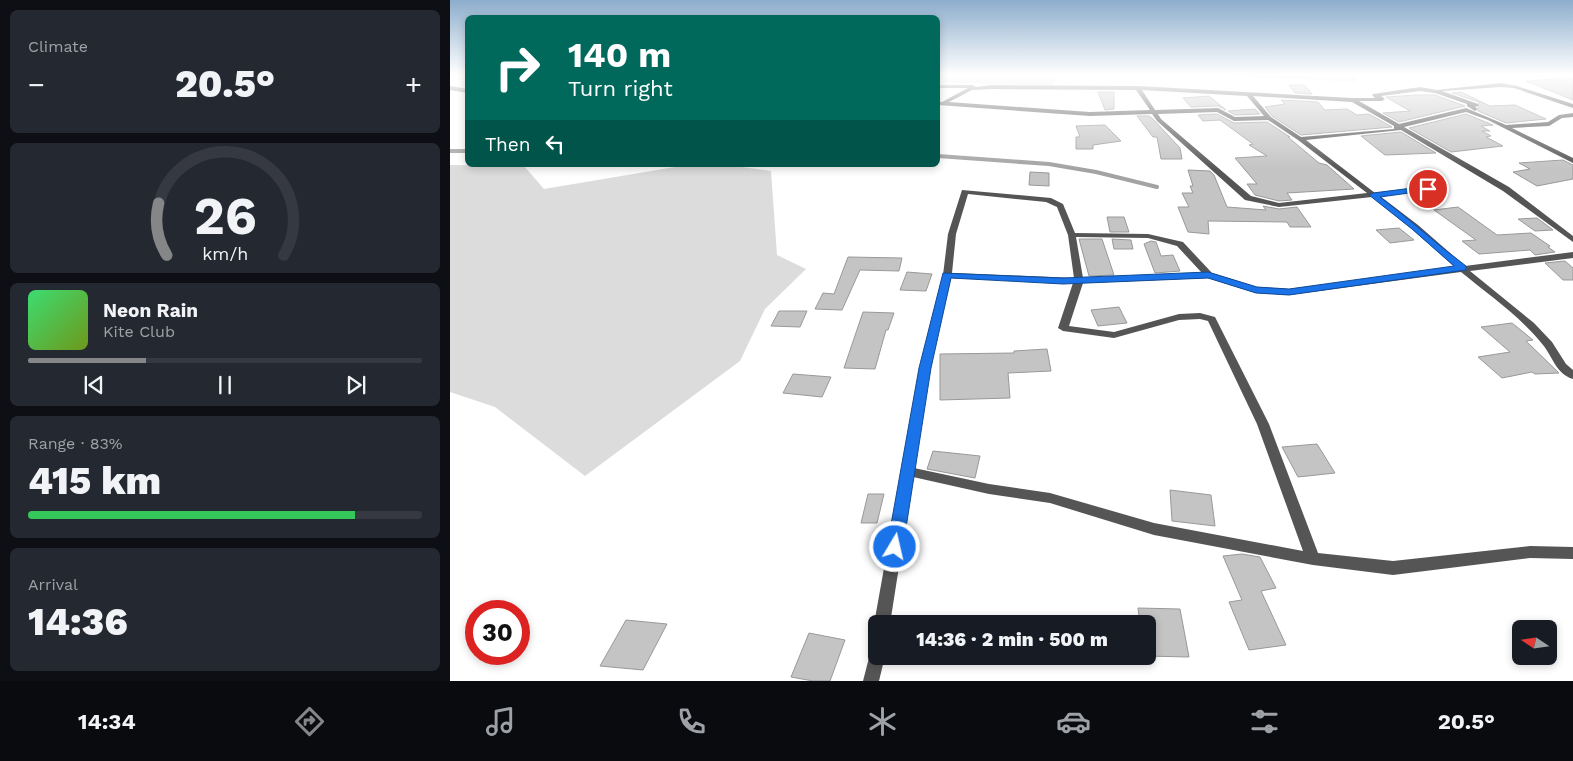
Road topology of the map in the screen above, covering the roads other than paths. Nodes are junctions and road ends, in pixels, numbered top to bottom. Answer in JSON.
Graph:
{"nodes":[{"id":1,"x":978,"y":106,"type":"edge"},
{"id":2,"x":1150,"y":106,"type":"edge"},
{"id":3,"x":1258,"y":106,"type":"edge"},
{"id":4,"x":1361,"y":106,"type":"edge"},
{"id":5,"x":1470,"y":106,"type":"edge"},
{"id":6,"x":1154,"y":111,"type":"junction"},
{"id":7,"x":1573,"y":115,"type":"edge"},
{"id":8,"x":1269,"y":118,"type":"junction"},
{"id":9,"x":1490,"y":119,"type":"junction"},
{"id":10,"x":1506,"y":126,"type":"junction"},
{"id":11,"x":1396,"y":127,"type":"junction"},
{"id":12,"x":1300,"y":139,"type":"junction"},
{"id":13,"x":1573,"y":161,"type":"edge"},
{"id":14,"x":1428,"y":189,"type":"dead end"},
{"id":15,"x":1373,"y":195,"type":"junction"},
{"id":16,"x":1072,"y":235,"type":"junction"},
{"id":17,"x":1573,"y":240,"type":"edge"},
{"id":18,"x":1573,"y":256,"type":"edge"},
{"id":19,"x":1462,"y":268,"type":"junction"},
{"id":20,"x":947,"y":275,"type":"junction"},
{"id":21,"x":1208,"y":275,"type":"junction"},
{"id":22,"x":1079,"y":280,"type":"junction"},
{"id":23,"x":1573,"y":376,"type":"edge"},
{"id":24,"x":907,"y":471,"type":"junction"},
{"id":25,"x":1573,"y":553,"type":"edge"},
{"id":26,"x":1313,"y":559,"type":"junction"},
{"id":27,"x":883,"y":615,"type":"edge"},
{"id":28,"x":875,"y":665,"type":"edge"},
{"id":29,"x":871,"y":681,"type":"edge"}],
"edges":[{"from":1,"to":6,"type":"street"},
{"from":2,"to":6,"type":"street"},
{"from":3,"to":8,"type":"street"},
{"from":4,"to":11,"type":"street"},
{"from":5,"to":9,"type":"street"},
{"from":6,"to":8,"type":"street"},
{"from":6,"to":15,"type":"street"},
{"from":7,"to":10,"type":"street"},
{"from":8,"to":12,"type":"street"},
{"from":9,"to":10,"type":"street"},
{"from":9,"to":11,"type":"street"},
{"from":10,"to":13,"type":"street"},
{"from":11,"to":12,"type":"street"},
{"from":11,"to":17,"type":"street"},
{"from":12,"to":15,"type":"street"},
{"from":14,"to":15,"type":"street"},
{"from":15,"to":19,"type":"street"},
{"from":16,"to":20,"type":"street"},
{"from":16,"to":21,"type":"street"},
{"from":16,"to":22,"type":"street"},
{"from":18,"to":19,"type":"street"},
{"from":19,"to":21,"type":"street"},
{"from":19,"to":23,"type":"street"},
{"from":20,"to":22,"type":"street"},
{"from":20,"to":24,"type":"street"},
{"from":21,"to":22,"type":"street"},
{"from":22,"to":26,"type":"street"},
{"from":24,"to":26,"type":"street"},
{"from":24,"to":27,"type":"street"},
{"from":25,"to":26,"type":"street"},
{"from":28,"to":29,"type":"street"}]}
